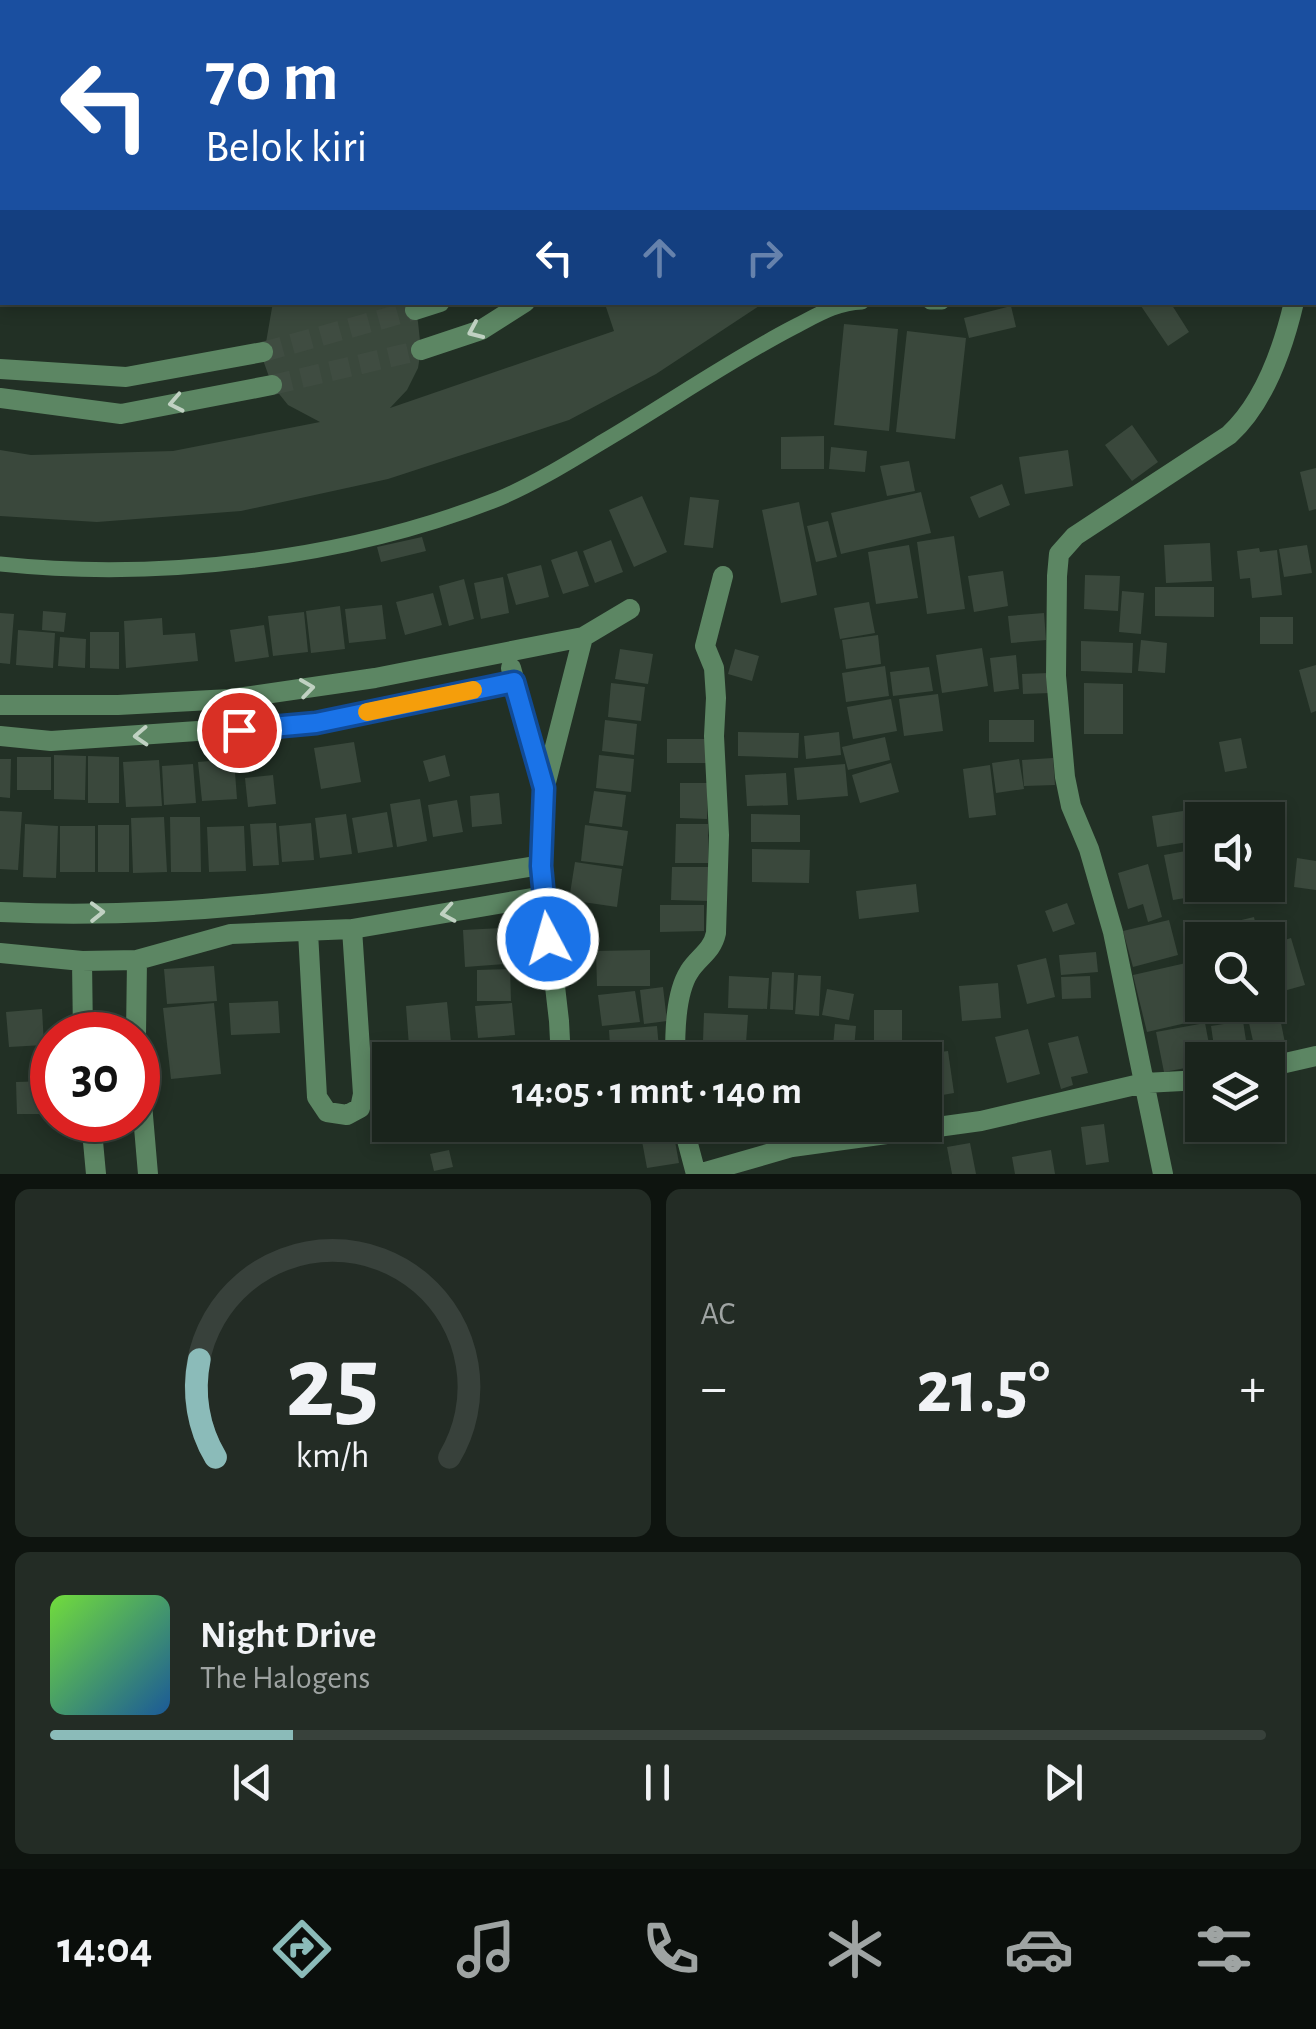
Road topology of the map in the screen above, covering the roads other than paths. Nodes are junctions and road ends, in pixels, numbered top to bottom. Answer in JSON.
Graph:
{"nodes":[{"id":1,"x":431,"y":305,"type":"edge"},
{"id":2,"x":519,"y":305,"type":"edge"},
{"id":3,"x":838,"y":305,"type":"edge"},
{"id":4,"x":1293,"y":305,"type":"edge"},
{"id":5,"x":416,"y":310,"type":"dead end"},
{"id":6,"x":421,"y":350,"type":"tunnel mouth"},
{"id":7,"x":263,"y":352,"type":"tunnel mouth"},
{"id":8,"x":0,"y":369,"type":"edge"},
{"id":9,"x":272,"y":385,"type":"tunnel mouth"},
{"id":10,"x":0,"y":398,"type":"edge"},
{"id":11,"x":0,"y":564,"type":"edge"},
{"id":12,"x":723,"y":576,"type":"dead end"},
{"id":13,"x":630,"y":609,"type":"dead end"},
{"id":14,"x":583,"y":637,"type":"junction"},
{"id":15,"x":507,"y":653,"type":"junction"},
{"id":16,"x":514,"y":682,"type":"junction"},
{"id":17,"x":230,"y":699,"type":"junction"},
{"id":18,"x":0,"y":705,"type":"edge"},
{"id":19,"x":239,"y":730,"type":"junction"},
{"id":20,"x":0,"y":736,"type":"edge"},
{"id":21,"x":544,"y":788,"type":"junction"},
{"id":22,"x":541,"y":866,"type":"junction"},
{"id":23,"x":544,"y":896,"type":"junction"},
{"id":24,"x":233,"y":906,"type":"junction"},
{"id":25,"x":0,"y":912,"type":"edge"},
{"id":26,"x":352,"y":930,"type":"junction"},
{"id":27,"x":308,"y":932,"type":"junction"},
{"id":28,"x":231,"y":934,"type":"junction"},
{"id":29,"x":0,"y":953,"type":"edge"},
{"id":30,"x":136,"y":960,"type":"junction"},
{"id":31,"x":82,"y":961,"type":"junction"},
{"id":32,"x":83,"y":1012,"type":"edge"},
{"id":33,"x":136,"y":1012,"type":"edge"},
{"id":34,"x":560,"y":1042,"type":"edge"},
{"id":35,"x":676,"y":1042,"type":"edge"},
{"id":36,"x":1316,"y":1056,"type":"edge"},
{"id":37,"x":1285,"y":1063,"type":"edge"},
{"id":38,"x":1185,"y":1081,"type":"edge"},
{"id":39,"x":1144,"y":1083,"type":"junction"},
{"id":40,"x":93,"y":1142,"type":"edge"},
{"id":41,"x":145,"y":1142,"type":"edge"},
{"id":42,"x":688,"y":1142,"type":"edge"},
{"id":43,"x":96,"y":1174,"type":"edge"},
{"id":44,"x":148,"y":1174,"type":"edge"},
{"id":45,"x":697,"y":1174,"type":"edge"},
{"id":46,"x":1163,"y":1174,"type":"edge"}],
"edges":[{"from":1,"to":5,"type":"street"},
{"from":2,"to":6,"type":"street","one_way":true},
{"from":3,"to":11,"type":"lane"},
{"from":4,"to":39,"type":"street"},
{"from":7,"to":8,"type":"street"},
{"from":9,"to":10,"type":"street","one_way":true},
{"from":12,"to":35,"type":"street"},
{"from":13,"to":14,"type":"street"},
{"from":14,"to":15,"type":"street"},
{"from":14,"to":21,"type":"street"},
{"from":15,"to":16,"type":"street"},
{"from":17,"to":15,"type":"street","one_way":true},
{"from":16,"to":19,"type":"street"},
{"from":16,"to":21,"type":"street"},
{"from":17,"to":18,"type":"street"},
{"from":17,"to":19,"type":"street"},
{"from":19,"to":20,"type":"street","one_way":true},
{"from":21,"to":22,"type":"street"},
{"from":22,"to":23,"type":"street"},
{"from":22,"to":24,"type":"street"},
{"from":23,"to":26,"type":"street","one_way":true},
{"from":23,"to":34,"type":"street"},
{"from":25,"to":24,"type":"street","one_way":true},
{"from":24,"to":28,"type":"street"},
{"from":26,"to":27,"type":"street"},
{"from":26,"to":27,"type":"street"},
{"from":27,"to":28,"type":"street"},
{"from":28,"to":30,"type":"street"},
{"from":29,"to":31,"type":"street"},
{"from":30,"to":31,"type":"street"},
{"from":30,"to":33,"type":"street"},
{"from":31,"to":32,"type":"street"},
{"from":36,"to":37,"type":"street"},
{"from":38,"to":39,"type":"street"},
{"from":39,"to":45,"type":"street"},
{"from":39,"to":46,"type":"street"},
{"from":40,"to":43,"type":"street"},
{"from":41,"to":44,"type":"street"},
{"from":42,"to":45,"type":"street"}]}
